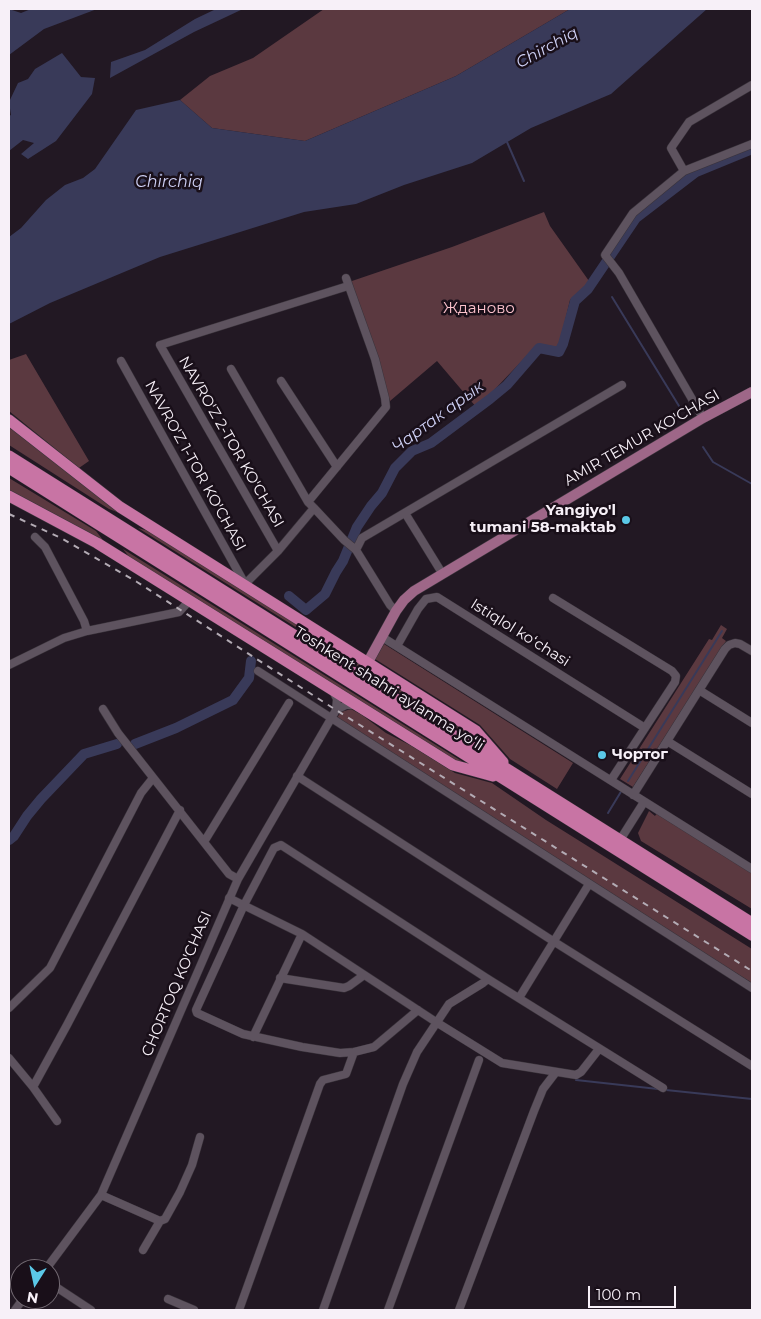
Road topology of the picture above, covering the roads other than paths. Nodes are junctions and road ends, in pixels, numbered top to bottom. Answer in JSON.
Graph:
{"nodes":[{"id":1,"x":752,"y":85,"type":"edge"},
{"id":2,"x":752,"y":144,"type":"edge"},
{"id":3,"x":684,"y":171,"type":"junction"},
{"id":4,"x":121,"y":361,"type":"dead end"},
{"id":5,"x":231,"y":369,"type":"dead end"},
{"id":6,"x":281,"y":381,"type":"dead end"},
{"id":7,"x":622,"y":386,"type":"dead end"},
{"id":8,"x":752,"y":392,"type":"edge"},
{"id":9,"x":703,"y":418,"type":"junction"},
{"id":10,"x":9,"y":420,"type":"edge"},
{"id":11,"x":9,"y":456,"type":"edge"},
{"id":12,"x":337,"y":467,"type":"junction"},
{"id":13,"x":9,"y":468,"type":"edge"},
{"id":14,"x":9,"y":496,"type":"edge"},
{"id":15,"x":311,"y":505,"type":"junction"},
{"id":16,"x":90,"y":513,"type":"junction"},
{"id":17,"x":406,"y":513,"type":"junction"},
{"id":18,"x":156,"y":529,"type":"junction"},
{"id":19,"x":35,"y":537,"type":"dead end"},
{"id":20,"x":355,"y":548,"type":"junction"},
{"id":21,"x":278,"y":552,"type":"junction"},
{"id":22,"x":132,"y":565,"type":"junction"},
{"id":23,"x":442,"y":573,"type":"junction"},
{"id":24,"x":245,"y":584,"type":"junction"},
{"id":25,"x":554,"y":598,"type":"dead end"},
{"id":26,"x":190,"y":600,"type":"junction"},
{"id":27,"x":396,"y":611,"type":"junction"},
{"id":28,"x":86,"y":631,"type":"junction"},
{"id":29,"x":382,"y":637,"type":"junction"},
{"id":30,"x":397,"y":646,"type":"junction"},
{"id":31,"x":752,"y":652,"type":"edge"},
{"id":32,"x":368,"y":662,"type":"junction"},
{"id":33,"x":9,"y":665,"type":"edge"},
{"id":34,"x":258,"y":671,"type":"dead end"},
{"id":35,"x":329,"y":688,"type":"junction"},
{"id":36,"x":699,"y":690,"type":"junction"},
{"id":37,"x":289,"y":703,"type":"dead end"},
{"id":38,"x":360,"y":707,"type":"junction"},
{"id":39,"x":103,"y":709,"type":"dead end"},
{"id":40,"x":336,"y":710,"type":"junction"},
{"id":41,"x":331,"y":718,"type":"junction"},
{"id":42,"x":752,"y":723,"type":"edge"},
{"id":43,"x":645,"y":728,"type":"junction"},
{"id":44,"x":667,"y":741,"type":"junction"},
{"id":45,"x":508,"y":775,"type":"junction"},
{"id":46,"x":297,"y":776,"type":"junction"},
{"id":47,"x":153,"y":778,"type":"junction"},
{"id":48,"x":611,"y":780,"type":"junction"},
{"id":49,"x":752,"y":794,"type":"edge"},
{"id":50,"x":633,"y":795,"type":"junction"},
{"id":51,"x":644,"y":802,"type":"junction"},
{"id":52,"x":180,"y":810,"type":"junction"},
{"id":53,"x":204,"y":842,"type":"junction"},
{"id":54,"x":618,"y":844,"type":"junction"},
{"id":55,"x":752,"y":869,"type":"edge"},
{"id":56,"x":238,"y":879,"type":"junction"},
{"id":57,"x":589,"y":884,"type":"junction"},
{"id":58,"x":230,"y":898,"type":"junction"},
{"id":59,"x":244,"y":905,"type":"junction"},
{"id":60,"x":752,"y":923,"type":"edge"},
{"id":61,"x":302,"y":934,"type":"junction"},
{"id":62,"x":752,"y":935,"type":"edge"},
{"id":63,"x":553,"y":941,"type":"junction"},
{"id":64,"x":364,"y":974,"type":"junction"},
{"id":65,"x":280,"y":978,"type":"junction"},
{"id":66,"x":488,"y":979,"type":"junction"},
{"id":67,"x":752,"y":988,"type":"edge"},
{"id":68,"x":519,"y":998,"type":"junction"},
{"id":69,"x":9,"y":1008,"type":"edge"},
{"id":70,"x":418,"y":1010,"type":"junction"},
{"id":71,"x":436,"y":1022,"type":"junction"},
{"id":72,"x":253,"y":1037,"type":"junction"},
{"id":73,"x":599,"y":1048,"type":"junction"},
{"id":74,"x":354,"y":1052,"type":"junction"},
{"id":75,"x":9,"y":1058,"type":"edge"},
{"id":76,"x":479,"y":1060,"type":"dead end"},
{"id":77,"x":752,"y":1066,"type":"edge"},
{"id":78,"x":556,"y":1072,"type":"junction"},
{"id":79,"x":33,"y":1087,"type":"junction"},
{"id":80,"x":663,"y":1088,"type":"dead end"},
{"id":81,"x":57,"y":1121,"type":"dead end"},
{"id":82,"x":200,"y":1137,"type":"dead end"},
{"id":83,"x":101,"y":1195,"type":"junction"},
{"id":84,"x":160,"y":1221,"type":"junction"},
{"id":85,"x":143,"y":1250,"type":"dead end"},
{"id":86,"x":53,"y":1259,"type":"edge"},
{"id":87,"x":60,"y":1290,"type":"edge"},
{"id":88,"x":168,"y":1299,"type":"dead end"},
{"id":89,"x":91,"y":1310,"type":"edge"},
{"id":90,"x":194,"y":1310,"type":"edge"},
{"id":91,"x":239,"y":1310,"type":"edge"},
{"id":92,"x":323,"y":1310,"type":"edge"},
{"id":93,"x":388,"y":1310,"type":"edge"},
{"id":94,"x":459,"y":1310,"type":"edge"}],
"edges":[{"from":1,"to":3,"type":"street"},
{"from":2,"to":3,"type":"street"},
{"from":3,"to":9,"type":"street"},
{"from":4,"to":24,"type":"street","name":"NAVRO'Z 1-TOR KO'CHASI"},
{"from":5,"to":15,"type":"street"},
{"from":6,"to":12,"type":"street"},
{"from":7,"to":17,"type":"street"},
{"from":8,"to":9,"type":"main road","name":"AMIR TEMUR KO'CHASI"},
{"from":9,"to":23,"type":"main road","name":"AMIR TEMUR KO'CHASI"},
{"from":10,"to":18,"type":"highway"},
{"from":11,"to":16,"type":"highway","name":"Toshkent shahri aylanma yoʻli"},
{"from":12,"to":15,"type":"street"},
{"from":12,"to":21,"type":"street","name":"NAVRO'Z 2-TOR KO'CHASI"},
{"from":13,"to":16,"type":"highway","name":"Toshkent shahri aylanma yoʻli"},
{"from":14,"to":22,"type":"highway"},
{"from":15,"to":20,"type":"street"},
{"from":15,"to":21,"type":"street"},
{"from":16,"to":18,"type":"highway"},
{"from":16,"to":22,"type":"highway"},
{"from":16,"to":45,"type":"highway","name":"Toshkent shahri aylanma yoʻli"},
{"from":17,"to":20,"type":"street"},
{"from":17,"to":23,"type":"street"},
{"from":18,"to":24,"type":"highway"},
{"from":19,"to":28,"type":"street"},
{"from":20,"to":27,"type":"street"},
{"from":21,"to":24,"type":"street"},
{"from":22,"to":26,"type":"highway"},
{"from":23,"to":27,"type":"main road","name":"AMIR TEMUR KO'CHASI"},
{"from":24,"to":32,"type":"highway"},
{"from":25,"to":43,"type":"street"},
{"from":26,"to":28,"type":"street"},
{"from":26,"to":35,"type":"highway"},
{"from":27,"to":29,"type":"main road","name":"AMIR TEMUR KO'CHASI"},
{"from":28,"to":33,"type":"street"},
{"from":29,"to":30,"type":"street"},
{"from":29,"to":32,"type":"main road","name":"AMIR TEMUR KO'CHASI"},
{"from":30,"to":43,"type":"street","name":"Istiqlol koʻchasi"},
{"from":30,"to":48,"type":"street"},
{"from":31,"to":36,"type":"street"},
{"from":32,"to":45,"type":"highway"},
{"from":34,"to":41,"type":"street"},
{"from":35,"to":38,"type":"highway"},
{"from":35,"to":40,"type":"street"},
{"from":36,"to":42,"type":"street"},
{"from":36,"to":44,"type":"street"},
{"from":37,"to":53,"type":"street"},
{"from":38,"to":40,"type":"street"},
{"from":38,"to":45,"type":"highway"},
{"from":39,"to":47,"type":"street"},
{"from":40,"to":41,"type":"street","name":"CHORTOQ KO'CHASI"},
{"from":41,"to":46,"type":"street","name":"CHORTOQ KO'CHASI"},
{"from":41,"to":57,"type":"street"},
{"from":43,"to":48,"type":"street"},
{"from":44,"to":49,"type":"street"},
{"from":44,"to":50,"type":"street"},
{"from":45,"to":54,"type":"highway","name":"Toshkent shahri aylanma yoʻli"},
{"from":46,"to":56,"type":"street","name":"CHORTOQ KO'CHASI"},
{"from":46,"to":63,"type":"street"},
{"from":47,"to":52,"type":"street"},
{"from":47,"to":69,"type":"street"},
{"from":48,"to":50,"type":"street"},
{"from":50,"to":51,"type":"street"},
{"from":51,"to":54,"type":"street"},
{"from":51,"to":55,"type":"street"},
{"from":52,"to":53,"type":"street"},
{"from":52,"to":79,"type":"street"},
{"from":53,"to":56,"type":"street"},
{"from":54,"to":60,"type":"highway","name":"Toshkent shahri aylanma yoʻli"},
{"from":54,"to":62,"type":"highway","name":"Toshkent shahri aylanma yoʻli"},
{"from":56,"to":58,"type":"street","name":"CHORTOQ KO'CHASI"},
{"from":57,"to":63,"type":"street"},
{"from":57,"to":67,"type":"street"},
{"from":58,"to":59,"type":"street"},
{"from":58,"to":83,"type":"street","name":"CHORTOQ KO'CHASI"},
{"from":59,"to":61,"type":"street"},
{"from":59,"to":66,"type":"street"},
{"from":59,"to":72,"type":"street"},
{"from":61,"to":64,"type":"street"},
{"from":61,"to":65,"type":"street"},
{"from":63,"to":68,"type":"street"},
{"from":63,"to":77,"type":"street"},
{"from":64,"to":65,"type":"street"},
{"from":64,"to":70,"type":"street"},
{"from":65,"to":72,"type":"street"},
{"from":66,"to":68,"type":"street"},
{"from":66,"to":71,"type":"street"},
{"from":68,"to":73,"type":"street"},
{"from":70,"to":71,"type":"street"},
{"from":70,"to":74,"type":"street"},
{"from":71,"to":78,"type":"street"},
{"from":71,"to":92,"type":"street"},
{"from":72,"to":74,"type":"street"},
{"from":73,"to":78,"type":"street"},
{"from":73,"to":80,"type":"street"},
{"from":74,"to":91,"type":"street"},
{"from":75,"to":79,"type":"street"},
{"from":76,"to":93,"type":"street"},
{"from":78,"to":94,"type":"street"},
{"from":79,"to":81,"type":"street"},
{"from":82,"to":84,"type":"street"},
{"from":83,"to":84,"type":"street"},
{"from":83,"to":86,"type":"street","name":"CHORTOQ KO'CHASI"},
{"from":84,"to":85,"type":"street"},
{"from":87,"to":89,"type":"street"},
{"from":88,"to":90,"type":"street"}]}
